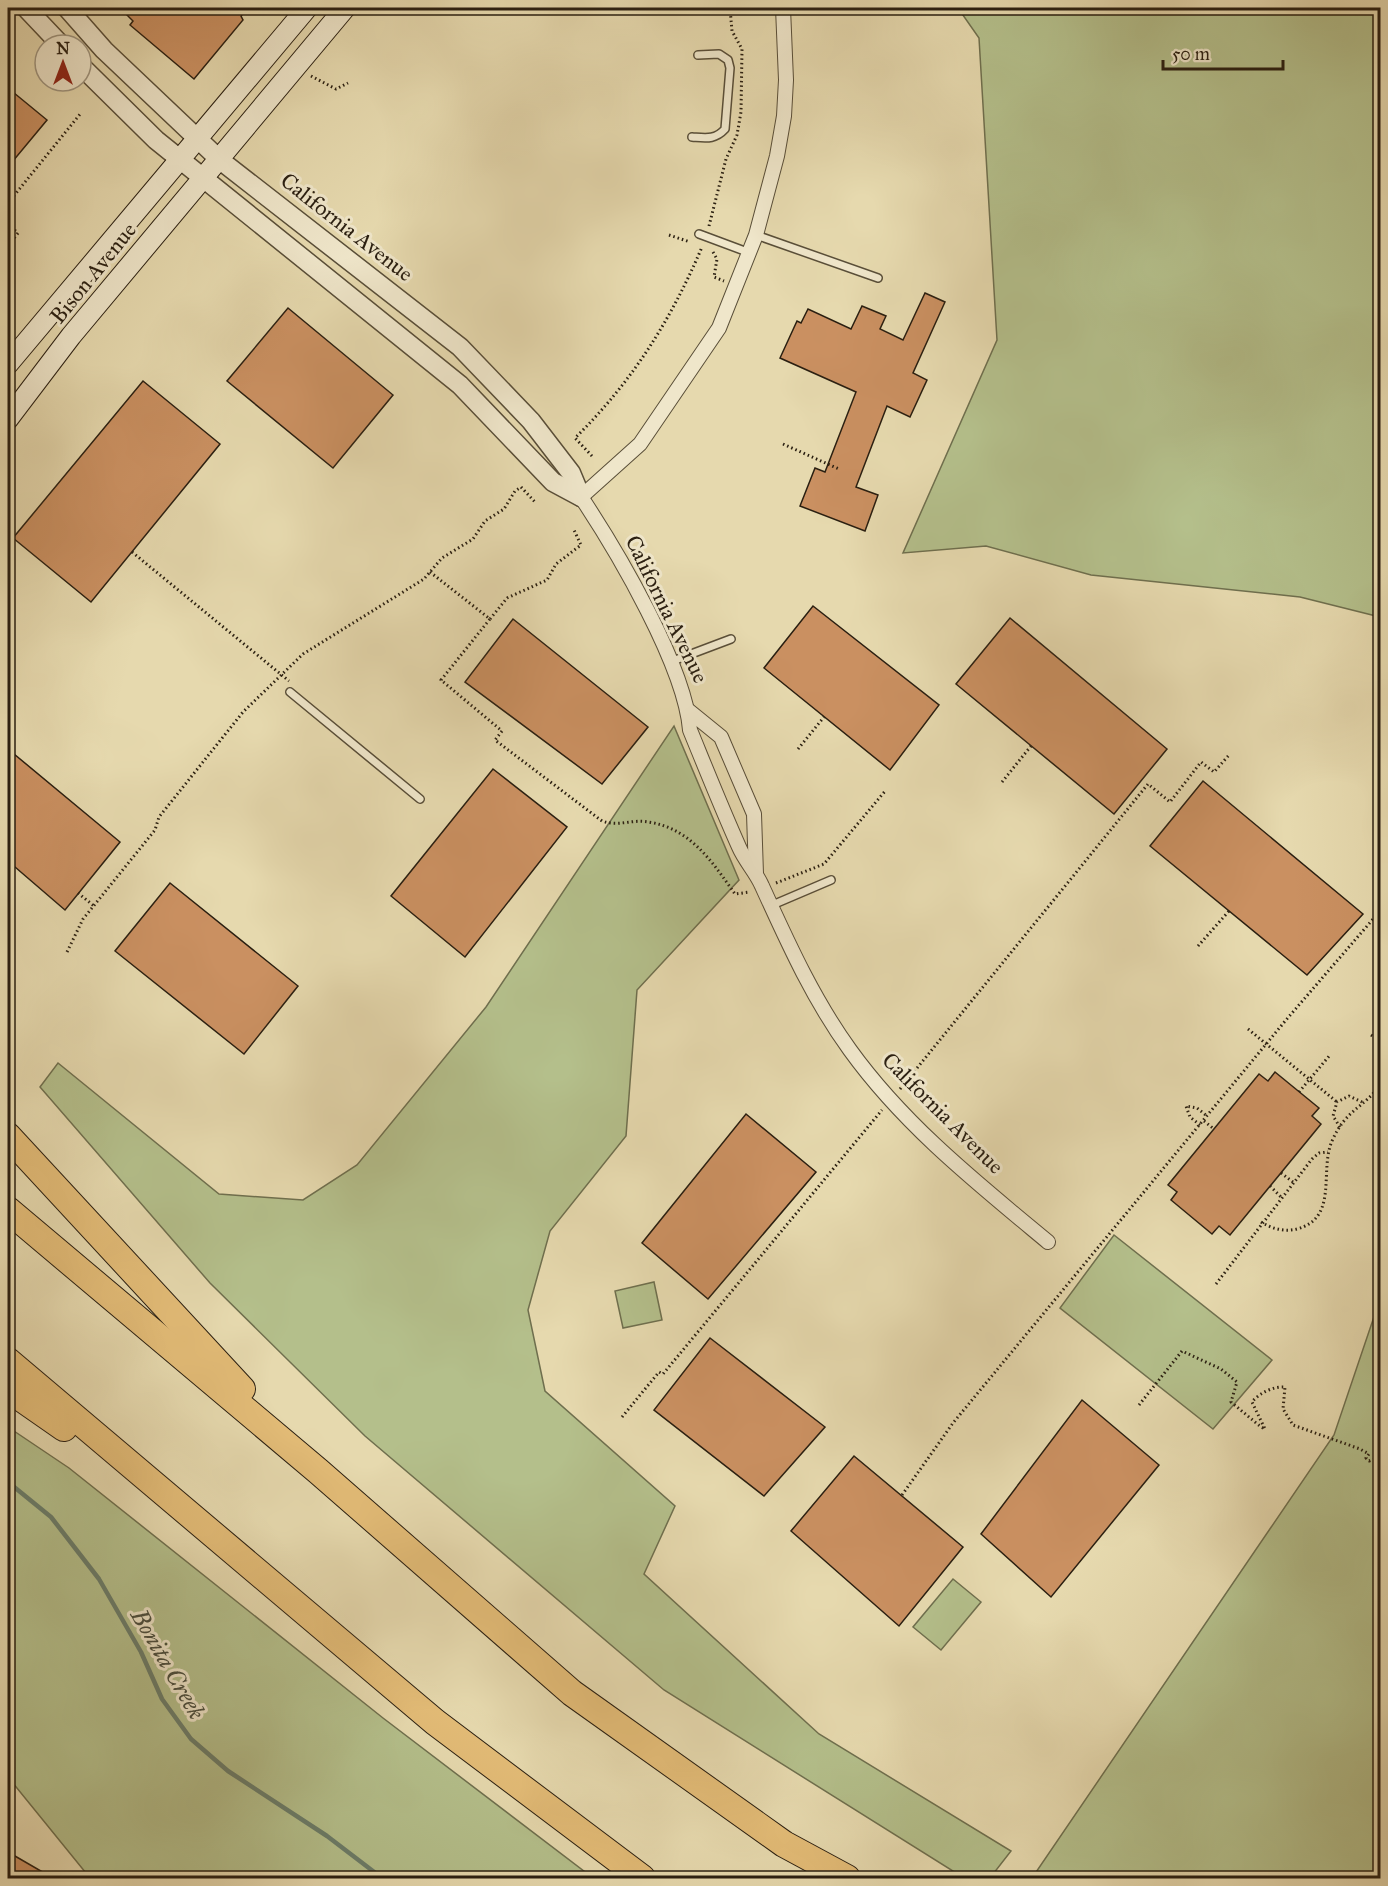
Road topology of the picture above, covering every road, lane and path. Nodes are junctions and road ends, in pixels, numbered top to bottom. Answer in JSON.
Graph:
{"nodes":[{"id":1,"x":26,"y":8,"type":"edge"},
{"id":2,"x":67,"y":8,"type":"edge"},
{"id":3,"x":307,"y":8,"type":"edge"},
{"id":4,"x":345,"y":8,"type":"edge"},
{"id":5,"x":730,"y":8,"type":"edge"},
{"id":6,"x":783,"y":8,"type":"edge"},
{"id":7,"x":50,"y":33,"type":"edge"},
{"id":8,"x":698,"y":55,"type":"dead end"},
{"id":9,"x":308,"y":73,"type":"dead end"},
{"id":10,"x":93,"y":77,"type":"edge"},
{"id":11,"x":348,"y":83,"type":"dead end"},
{"id":12,"x":81,"y":113,"type":"dead end"},
{"id":13,"x":692,"y":137,"type":"dead end"},
{"id":14,"x":198,"y":140,"type":"junction"},
{"id":15,"x":180,"y":160,"type":"junction"},
{"id":16,"x":220,"y":160,"type":"junction"},
{"id":17,"x":202,"y":179,"type":"junction"},
{"id":18,"x":8,"y":203,"type":"edge"},
{"id":19,"x":8,"y":224,"type":"edge"},
{"id":20,"x":669,"y":235,"type":"dead end"},
{"id":21,"x":702,"y":235,"type":"joint"},
{"id":22,"x":756,"y":235,"type":"junction"},
{"id":23,"x":8,"y":246,"type":"edge"},
{"id":24,"x":702,"y":246,"type":"junction"},
{"id":25,"x":750,"y":253,"type":"junction"},
{"id":26,"x":878,"y":278,"type":"dead end"},
{"id":27,"x":736,"y":286,"type":"junction"},
{"id":28,"x":8,"y":364,"type":"edge"},
{"id":29,"x":8,"y":419,"type":"edge"},
{"id":30,"x":783,"y":444,"type":"dead end"},
{"id":31,"x":592,"y":456,"type":"dead end"},
{"id":32,"x":839,"y":469,"type":"dead end"},
{"id":33,"x":580,"y":497,"type":"junction"},
{"id":34,"x":574,"y":530,"type":"dead end"},
{"id":35,"x":132,"y":552,"type":"dead end"},
{"id":36,"x":430,"y":572,"type":"dead end"},
{"id":37,"x":490,"y":619,"type":"junction"},
{"id":38,"x":731,"y":639,"type":"dead end"},
{"id":39,"x":670,"y":662,"type":"junction"},
{"id":40,"x":293,"y":690,"type":"joint"},
{"id":41,"x":689,"y":711,"type":"junction"},
{"id":42,"x":824,"y":717,"type":"dead end"},
{"id":43,"x":1031,"y":746,"type":"dead end"},
{"id":44,"x":798,"y":749,"type":"dead end"},
{"id":45,"x":1229,"y":755,"type":"dead end"},
{"id":46,"x":1002,"y":782,"type":"dead end"},
{"id":47,"x":886,"y":790,"type":"dead end"},
{"id":48,"x":420,"y":799,"type":"dead end"},
{"id":49,"x":756,"y":874,"type":"junction"},
{"id":50,"x":831,"y":880,"type":"dead end"},
{"id":51,"x":763,"y":888,"type":"junction"},
{"id":52,"x":78,"y":893,"type":"dead end"},
{"id":53,"x":94,"y":906,"type":"dead end"},
{"id":54,"x":770,"y":906,"type":"junction"},
{"id":55,"x":1229,"y":911,"type":"dead end"},
{"id":56,"x":1380,"y":911,"type":"edge"},
{"id":57,"x":1198,"y":946,"type":"dead end"},
{"id":58,"x":1248,"y":1029,"type":"dead end"},
{"id":59,"x":1371,"y":1035,"type":"dead end"},
{"id":60,"x":1380,"y":1041,"type":"edge"},
{"id":61,"x":1266,"y":1043,"type":"junction"},
{"id":62,"x":1330,"y":1054,"type":"dead end"},
{"id":63,"x":1310,"y":1080,"type":"junction"},
{"id":64,"x":1380,"y":1085,"type":"edge"},
{"id":65,"x":1299,"y":1092,"type":"dead end"},
{"id":66,"x":890,"y":1100,"type":"junction"},
{"id":67,"x":1337,"y":1102,"type":"junction"},
{"id":68,"x":1362,"y":1102,"type":"junction"},
{"id":69,"x":1207,"y":1116,"type":"junction"},
{"id":70,"x":1203,"y":1121,"type":"junction"},
{"id":71,"x":1200,"y":1125,"type":"junction"},
{"id":72,"x":1340,"y":1127,"type":"junction"},
{"id":73,"x":1214,"y":1129,"type":"dead end"},
{"id":74,"x":8,"y":1136,"type":"edge"},
{"id":75,"x":1329,"y":1152,"type":"junction"},
{"id":76,"x":1281,"y":1173,"type":"dead end"},
{"id":77,"x":1293,"y":1182,"type":"junction"},
{"id":78,"x":1269,"y":1186,"type":"dead end"},
{"id":79,"x":1281,"y":1197,"type":"junction"},
{"id":80,"x":8,"y":1210,"type":"edge"},
{"id":81,"x":1261,"y":1222,"type":"junction"},
{"id":82,"x":1048,"y":1242,"type":"dead end"},
{"id":83,"x":1216,"y":1284,"type":"dead end"},
{"id":84,"x":8,"y":1361,"type":"edge"},
{"id":85,"x":8,"y":1389,"type":"edge"},
{"id":86,"x":1138,"y":1406,"type":"dead end"},
{"id":87,"x":622,"y":1417,"type":"dead end"},
{"id":88,"x":1380,"y":1438,"type":"edge"},
{"id":89,"x":1380,"y":1455,"type":"edge"},
{"id":90,"x":318,"y":1471,"type":"junction"},
{"id":91,"x":902,"y":1495,"type":"dead end"},
{"id":92,"x":195,"y":1519,"type":"junction"},
{"id":93,"x":642,"y":1878,"type":"edge"},
{"id":94,"x":847,"y":1878,"type":"edge"}],
"edges":[{"from":1,"to":7,"type":"street"},
{"from":2,"to":14,"type":"street","name":"California Avenue"},
{"from":3,"to":14,"type":"main road","name":"Bison Avenue"},
{"from":4,"to":16,"type":"main road","name":"Bison Avenue"},
{"from":5,"to":21,"type":"path"},
{"from":6,"to":22,"type":"street"},
{"from":8,"to":13,"type":"lane"},
{"from":9,"to":11,"type":"path"},
{"from":10,"to":15,"type":"street","name":"California Avenue"},
{"from":12,"to":18,"type":"path"},
{"from":14,"to":15,"type":"main road","name":"Bison Avenue"},
{"from":14,"to":16,"type":"street","name":"California Avenue"},
{"from":15,"to":17,"type":"street","name":"California Avenue"},
{"from":15,"to":28,"type":"main road","name":"Bison Avenue"},
{"from":16,"to":17,"type":"main road","name":"Bison Avenue"},
{"from":16,"to":33,"type":"street","name":"California Avenue"},
{"from":17,"to":29,"type":"main road","name":"Bison Avenue"},
{"from":17,"to":33,"type":"street","name":"California Avenue"},
{"from":19,"to":23,"type":"path"},
{"from":20,"to":24,"type":"path"},
{"from":21,"to":25,"type":"lane"},
{"from":22,"to":25,"type":"street"},
{"from":22,"to":26,"type":"lane"},
{"from":24,"to":27,"type":"path"},
{"from":24,"to":31,"type":"path"},
{"from":25,"to":27,"type":"street"},
{"from":27,"to":33,"type":"street"},
{"from":30,"to":32,"type":"path"},
{"from":33,"to":39,"type":"street","name":"California Avenue"},
{"from":34,"to":37,"type":"path"},
{"from":35,"to":40,"type":"path"},
{"from":36,"to":37,"type":"path"},
{"from":37,"to":51,"type":"path"},
{"from":38,"to":39,"type":"lane"},
{"from":39,"to":41,"type":"street","name":"California Avenue"},
{"from":40,"to":48,"type":"lane"},
{"from":41,"to":49,"type":"street","name":"California Avenue"},
{"from":41,"to":49,"type":"street","name":"California Avenue"},
{"from":42,"to":44,"type":"path"},
{"from":43,"to":46,"type":"path"},
{"from":45,"to":66,"type":"path"},
{"from":47,"to":51,"type":"path"},
{"from":49,"to":51,"type":"street","name":"California Avenue"},
{"from":50,"to":54,"type":"lane"},
{"from":51,"to":54,"type":"street","name":"California Avenue"},
{"from":52,"to":53,"type":"path"},
{"from":54,"to":66,"type":"street","name":"California Avenue"},
{"from":55,"to":57,"type":"path"},
{"from":56,"to":61,"type":"path"},
{"from":58,"to":61,"type":"path"},
{"from":59,"to":60,"type":"path"},
{"from":61,"to":63,"type":"path"},
{"from":61,"to":69,"type":"path"},
{"from":62,"to":63,"type":"path"},
{"from":63,"to":65,"type":"path"},
{"from":63,"to":67,"type":"path"},
{"from":64,"to":68,"type":"path"},
{"from":66,"to":82,"type":"street","name":"California Avenue"},
{"from":66,"to":87,"type":"path"},
{"from":67,"to":68,"type":"path"},
{"from":67,"to":72,"type":"path"},
{"from":68,"to":72,"type":"path"},
{"from":69,"to":70,"type":"path"},
{"from":69,"to":71,"type":"path"},
{"from":70,"to":71,"type":"path"},
{"from":70,"to":73,"type":"path"},
{"from":71,"to":91,"type":"path"},
{"from":72,"to":75,"type":"path"},
{"from":74,"to":90,"type":"highway"},
{"from":75,"to":77,"type":"path"},
{"from":75,"to":81,"type":"path"},
{"from":76,"to":77,"type":"path"},
{"from":77,"to":79,"type":"path"},
{"from":78,"to":79,"type":"path"},
{"from":79,"to":81,"type":"path"},
{"from":80,"to":90,"type":"highway"},
{"from":81,"to":83,"type":"path"},
{"from":84,"to":92,"type":"highway"},
{"from":85,"to":92,"type":"highway"},
{"from":86,"to":89,"type":"path"},
{"from":88,"to":89,"type":"path"},
{"from":90,"to":94,"type":"highway"},
{"from":92,"to":93,"type":"highway"}]}
